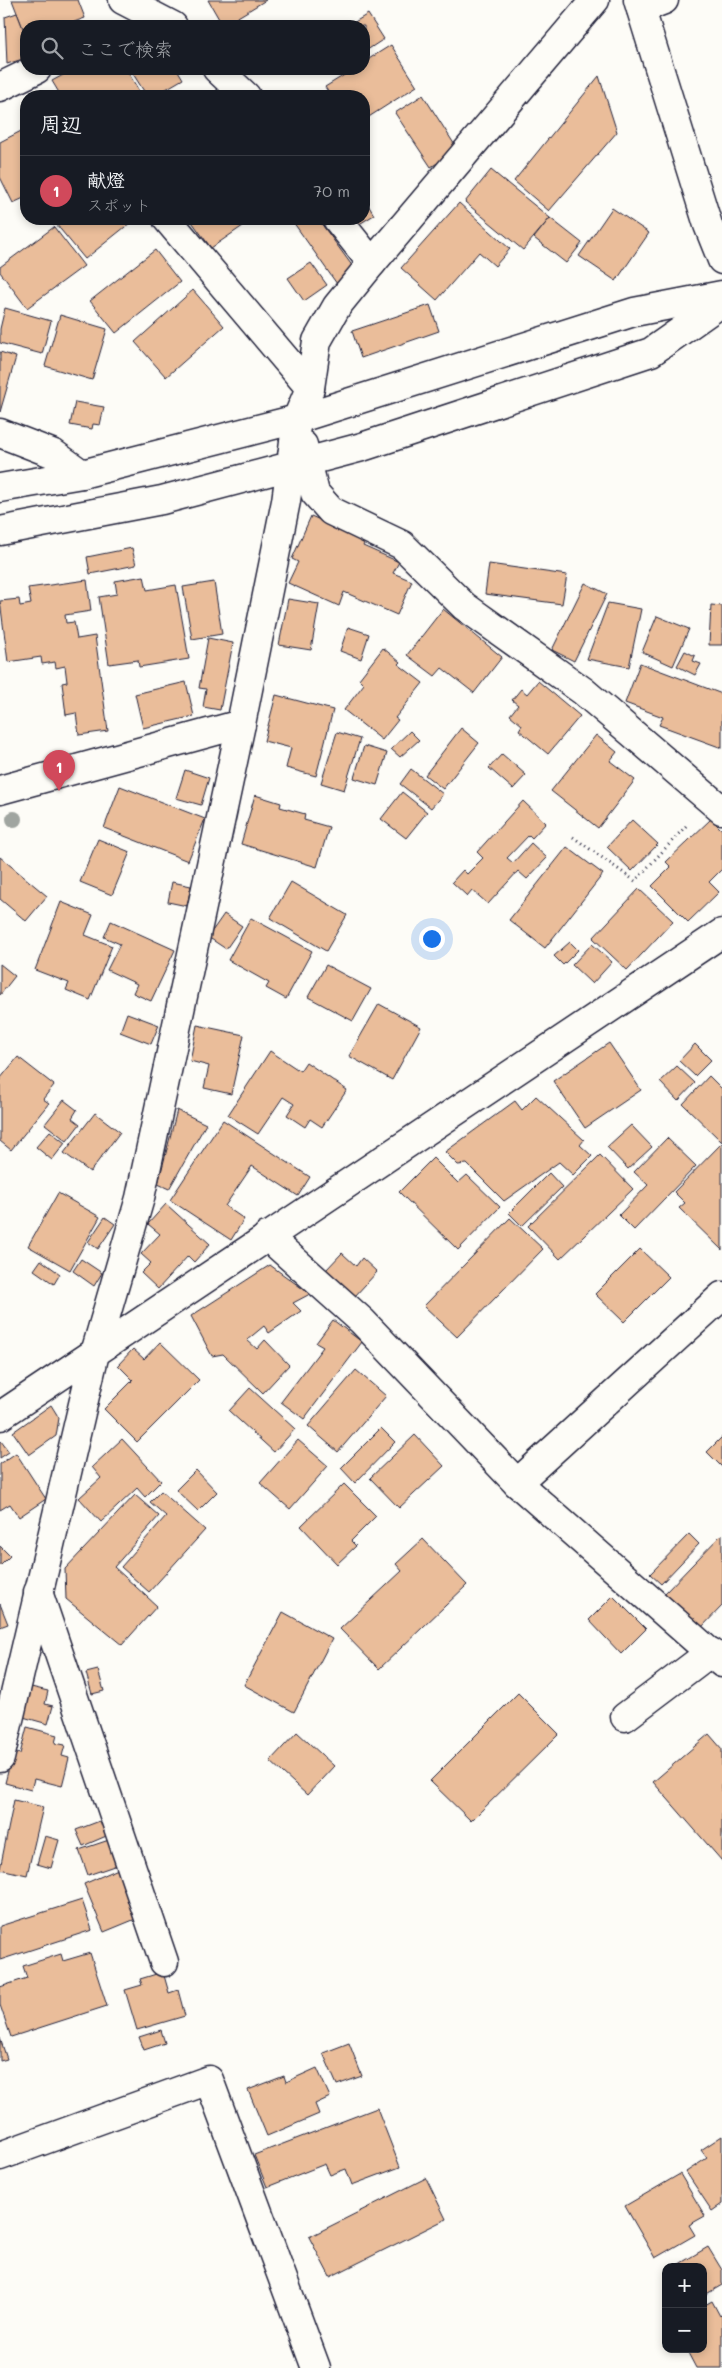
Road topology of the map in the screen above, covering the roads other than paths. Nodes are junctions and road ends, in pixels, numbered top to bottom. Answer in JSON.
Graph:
{"nodes":[{"id":1,"x":123,"y":0,"type":"edge"},
{"id":2,"x":595,"y":0,"type":"edge"},
{"id":3,"x":648,"y":3,"type":"edge"},
{"id":4,"x":149,"y":13,"type":"junction"},
{"id":5,"x":135,"y":20,"type":"edge"},
{"id":6,"x":162,"y":20,"type":"edge"},
{"id":7,"x":25,"y":75,"type":"edge"},
{"id":8,"x":223,"y":75,"type":"edge"},
{"id":9,"x":0,"y":87,"type":"edge"},
{"id":10,"x":240,"y":90,"type":"edge"},
{"id":11,"x":173,"y":225,"type":"edge"},
{"id":12,"x":342,"y":225,"type":"edge"},
{"id":13,"x":722,"y":260,"type":"edge"},
{"id":14,"x":372,"y":263,"type":"junction"},
{"id":15,"x":722,"y":295,"type":"edge"},
{"id":16,"x":722,"y":302,"type":"edge"},
{"id":17,"x":310,"y":388,"type":"junction"},
{"id":18,"x":297,"y":419,"type":"junction"},
{"id":19,"x":0,"y":433,"type":"edge"},
{"id":20,"x":298,"y":464,"type":"junction"},
{"id":21,"x":82,"y":474,"type":"junction"},
{"id":22,"x":0,"y":488,"type":"edge"},
{"id":23,"x":0,"y":531,"type":"edge"},
{"id":24,"x":241,"y":724,"type":"junction"},
{"id":25,"x":0,"y":790,"type":"edge"},
{"id":26,"x":717,"y":804,"type":"edge"},
{"id":27,"x":722,"y":933,"type":"edge"},
{"id":28,"x":267,"y":1236,"type":"junction"},
{"id":29,"x":722,"y":1296,"type":"edge"},
{"id":30,"x":95,"y":1352,"type":"junction"},
{"id":31,"x":0,"y":1416,"type":"edge"},
{"id":32,"x":517,"y":1483,"type":"junction"},
{"id":33,"x":38,"y":1592,"type":"junction"},
{"id":34,"x":716,"y":1658,"type":"edge"},
{"id":35,"x":625,"y":1717,"type":"dead end"},
{"id":36,"x":0,"y":1758,"type":"edge"},
{"id":37,"x":164,"y":1962,"type":"dead end"},
{"id":38,"x":0,"y":2156,"type":"edge"},
{"id":39,"x":316,"y":2368,"type":"edge"}],
"edges":[{"from":1,"to":4,"type":"street"},
{"from":2,"to":14,"type":"street"},
{"from":3,"to":13,"type":"street"},
{"from":4,"to":5,"type":"street"},
{"from":4,"to":6,"type":"street"},
{"from":7,"to":9,"type":"street"},
{"from":8,"to":10,"type":"street"},
{"from":11,"to":17,"type":"street"},
{"from":12,"to":14,"type":"street"},
{"from":14,"to":17,"type":"street"},
{"from":15,"to":18,"type":"street"},
{"from":16,"to":20,"type":"street"},
{"from":17,"to":18,"type":"street"},
{"from":18,"to":20,"type":"street"},
{"from":18,"to":21,"type":"street"},
{"from":19,"to":21,"type":"street"},
{"from":20,"to":23,"type":"street"},
{"from":20,"to":24,"type":"street"},
{"from":20,"to":26,"type":"street"},
{"from":21,"to":22,"type":"street"},
{"from":24,"to":25,"type":"street"},
{"from":24,"to":30,"type":"street"},
{"from":27,"to":28,"type":"street"},
{"from":28,"to":30,"type":"street"},
{"from":28,"to":32,"type":"street"},
{"from":29,"to":32,"type":"street"},
{"from":30,"to":31,"type":"street"},
{"from":30,"to":33,"type":"street"},
{"from":32,"to":34,"type":"street"},
{"from":33,"to":36,"type":"street"},
{"from":33,"to":37,"type":"street"},
{"from":34,"to":35,"type":"street"},
{"from":38,"to":39,"type":"street"}]}
